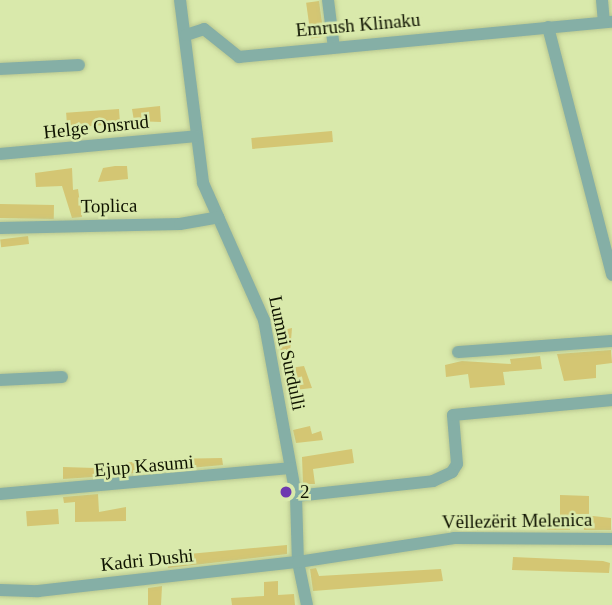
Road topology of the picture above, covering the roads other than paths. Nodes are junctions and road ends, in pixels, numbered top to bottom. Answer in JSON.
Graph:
{"nodes":[{"id":1,"x":180,"y":0,"type":"edge"},
{"id":2,"x":328,"y":0,"type":"edge"},
{"id":3,"x":602,"y":0,"type":"edge"},
{"id":4,"x":608,"y":22,"type":"edge"},
{"id":5,"x":548,"y":27,"type":"junction"},
{"id":6,"x":186,"y":34,"type":"junction"},
{"id":7,"x":334,"y":48,"type":"junction"},
{"id":8,"x":79,"y":65,"type":"dead end"},
{"id":9,"x":0,"y":69,"type":"edge"},
{"id":10,"x":196,"y":136,"type":"junction"},
{"id":11,"x":0,"y":154,"type":"edge"},
{"id":12,"x":218,"y":217,"type":"junction"},
{"id":13,"x":0,"y":228,"type":"edge"},
{"id":14,"x":612,"y":275,"type":"edge"},
{"id":15,"x":612,"y":341,"type":"edge"},
{"id":16,"x":458,"y":352,"type":"dead end"},
{"id":17,"x":62,"y":377,"type":"dead end"},
{"id":18,"x":0,"y":380,"type":"edge"},
{"id":19,"x":612,"y":400,"type":"edge"},
{"id":20,"x":290,"y":468,"type":"junction"},
{"id":21,"x":0,"y":494,"type":"edge"},
{"id":22,"x":296,"y":496,"type":"junction"},
{"id":23,"x":612,"y":539,"type":"edge"},
{"id":24,"x":298,"y":562,"type":"junction"},
{"id":25,"x":0,"y":590,"type":"edge"},
{"id":26,"x":307,"y":605,"type":"edge"}],
"edges":[{"from":1,"to":6,"type":"street","name":"Lumni Surdulli"},
{"from":2,"to":7,"type":"street"},
{"from":3,"to":4,"type":"street"},
{"from":4,"to":5,"type":"street","name":"Emrush Klinaku"},
{"from":5,"to":7,"type":"street","name":"Emrush Klinaku"},
{"from":5,"to":14,"type":"street"},
{"from":6,"to":7,"type":"street","name":"Emrush Klinaku"},
{"from":6,"to":10,"type":"street","name":"Lumni Surdulli"},
{"from":8,"to":9,"type":"street"},
{"from":10,"to":11,"type":"street","name":"Helge Onsrud"},
{"from":10,"to":12,"type":"street","name":"Lumni Surdulli"},
{"from":12,"to":13,"type":"street","name":"Toplica"},
{"from":12,"to":20,"type":"street","name":"Lumni Surdulli"},
{"from":15,"to":16,"type":"street"},
{"from":17,"to":18,"type":"street"},
{"from":19,"to":22,"type":"street"},
{"from":20,"to":21,"type":"street","name":"Ejup Kasumi"},
{"from":20,"to":22,"type":"street","name":"Lumni Surdulli"},
{"from":22,"to":24,"type":"street","name":"Lumni Surdulli"},
{"from":23,"to":24,"type":"street","name":"Vëllezërit Melenica"},
{"from":24,"to":25,"type":"street","name":"Kadri Dushi"},
{"from":24,"to":26,"type":"street","name":"Lumni Surdulli"}]}
